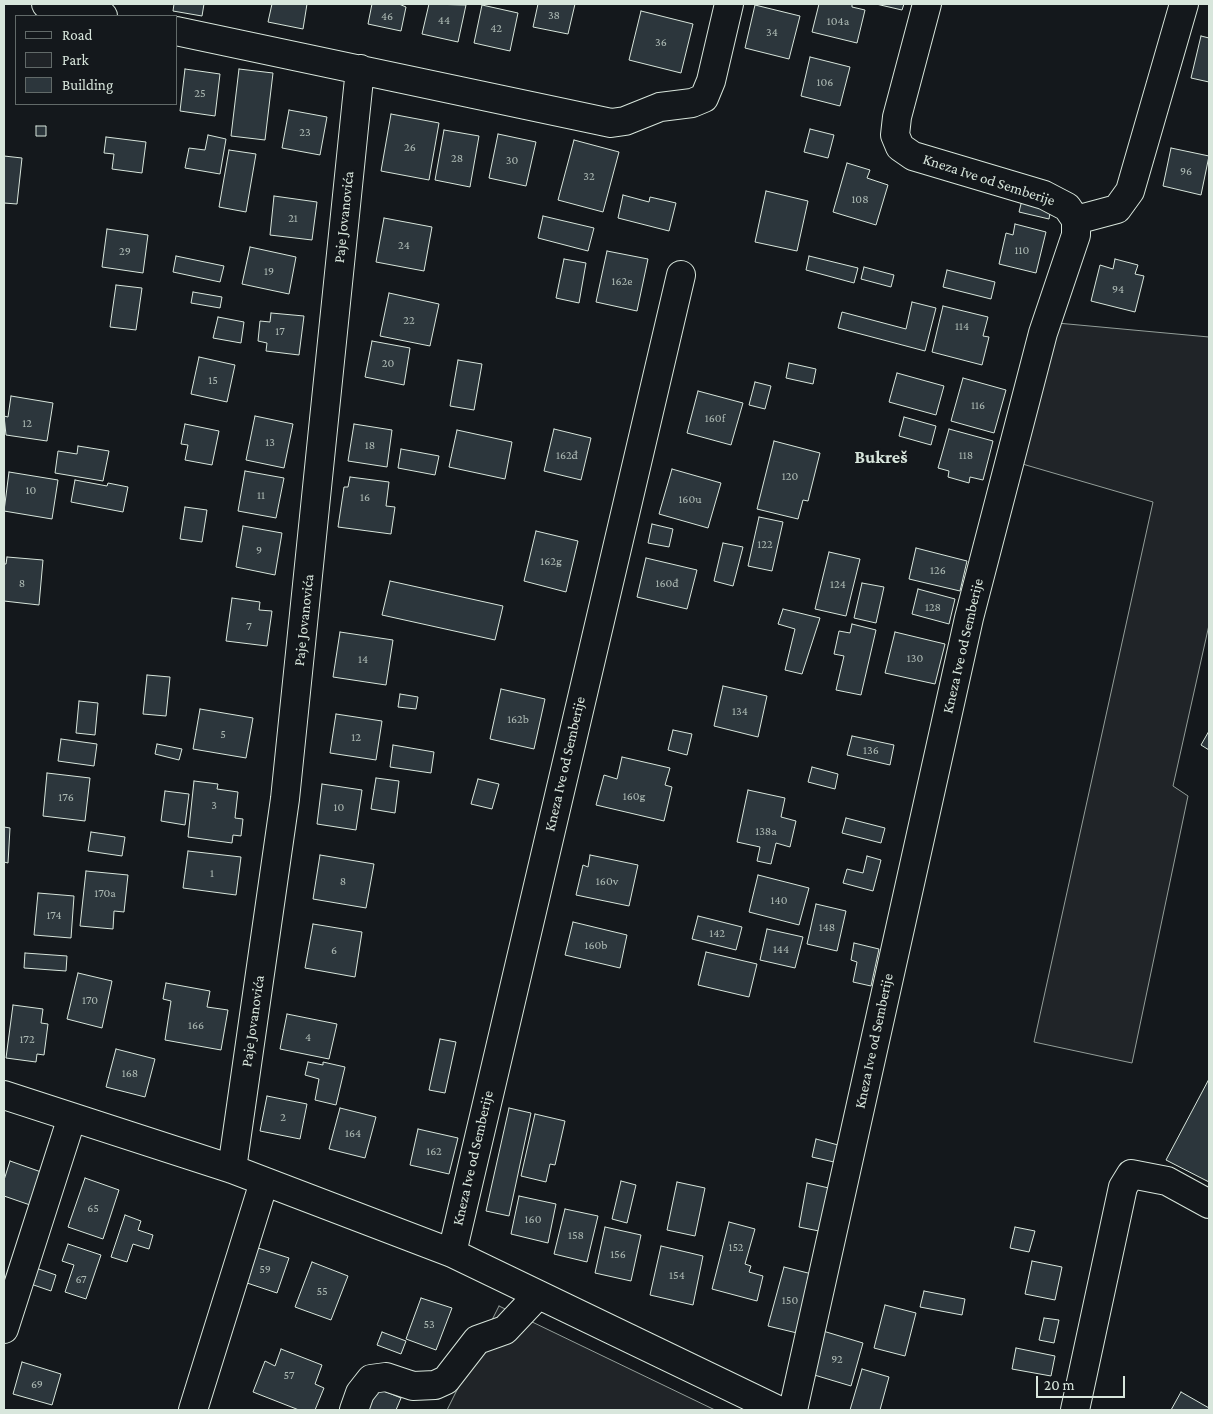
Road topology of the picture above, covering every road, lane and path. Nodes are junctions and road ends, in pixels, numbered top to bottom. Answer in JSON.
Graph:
{"nodes":[{"id":1,"x":46,"y":4,"type":"edge"},
{"id":2,"x":729,"y":4,"type":"edge"},
{"id":3,"x":927,"y":4,"type":"edge"},
{"id":4,"x":1184,"y":4,"type":"edge"},
{"id":5,"x":99,"y":15,"type":"edge"},
{"id":6,"x":178,"y":31,"type":"edge"},
{"id":7,"x":360,"y":69,"type":"junction"},
{"id":8,"x":1076,"y":220,"type":"junction"},
{"id":9,"x":680,"y":275,"type":"dead end"},
{"id":10,"x":4,"y":1094,"type":"edge"},
{"id":11,"x":72,"y":1117,"type":"junction"},
{"id":12,"x":232,"y":1169,"type":"junction"},
{"id":13,"x":264,"y":1182,"type":"junction"},
{"id":14,"x":1209,"y":1204,"type":"edge"},
{"id":15,"x":452,"y":1254,"type":"junction"},
{"id":16,"x":538,"y":1294,"type":"junction"},
{"id":17,"x":4,"y":1329,"type":"edge"},
{"id":18,"x":193,"y":1410,"type":"edge"},
{"id":19,"x":354,"y":1410,"type":"edge"},
{"id":20,"x":778,"y":1410,"type":"edge"},
{"id":21,"x":793,"y":1410,"type":"edge"},
{"id":22,"x":1075,"y":1410,"type":"edge"}],
"edges":[{"from":1,"to":5,"type":"street"},
{"from":2,"to":7,"type":"street"},
{"from":3,"to":8,"type":"street","name":"Kneza Ive od Semberije"},
{"from":4,"to":8,"type":"street"},
{"from":6,"to":7,"type":"street"},
{"from":7,"to":12,"type":"street","name":"Paje Jovanovića"},
{"from":8,"to":21,"type":"street","name":"Kneza Ive od Semberije"},
{"from":9,"to":15,"type":"street","name":"Kneza Ive od Semberije"},
{"from":10,"to":11,"type":"street"},
{"from":11,"to":12,"type":"street"},
{"from":11,"to":17,"type":"street"},
{"from":12,"to":13,"type":"street"},
{"from":13,"to":15,"type":"street"},
{"from":13,"to":18,"type":"street"},
{"from":14,"to":22,"type":"street"},
{"from":15,"to":16,"type":"street"},
{"from":16,"to":19,"type":"street"},
{"from":16,"to":20,"type":"street"}]}
